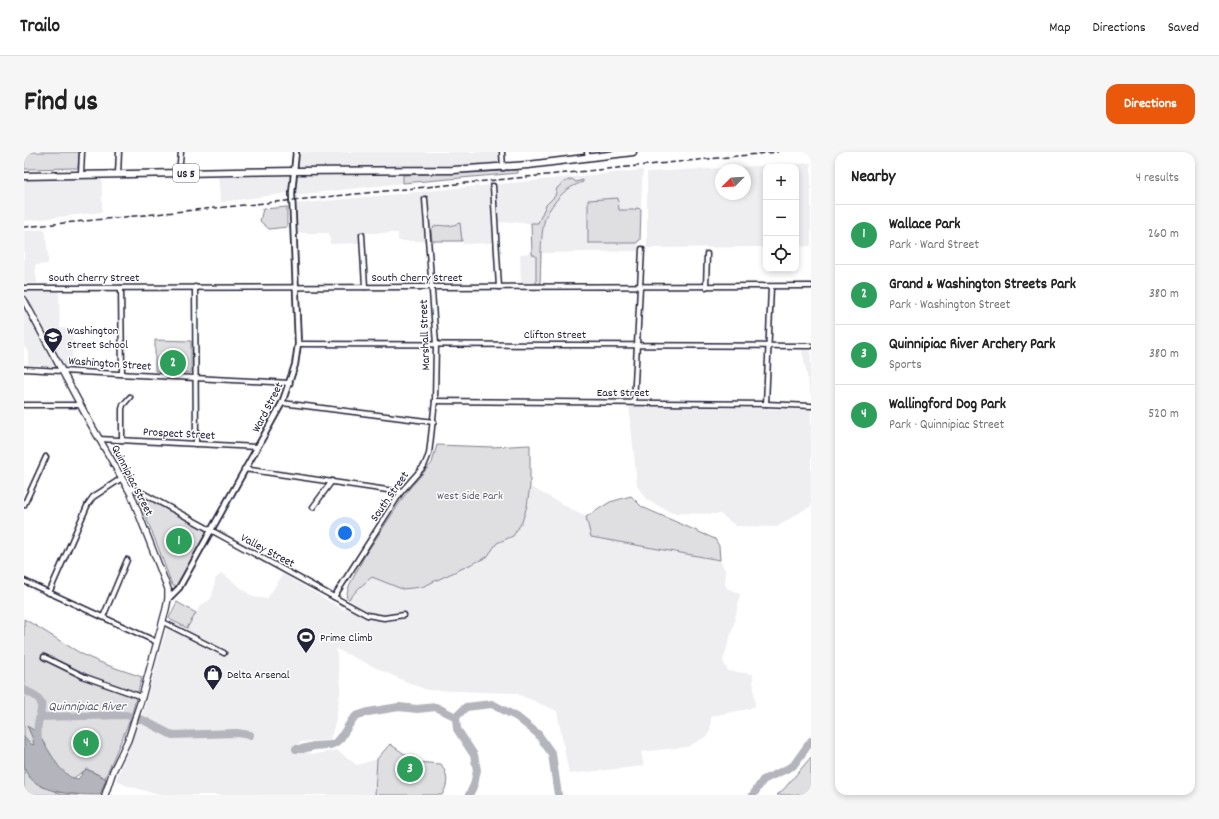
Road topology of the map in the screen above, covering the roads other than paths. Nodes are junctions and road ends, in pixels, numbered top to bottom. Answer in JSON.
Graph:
{"nodes":[{"id":1,"x":82,"y":152,"type":"edge"},
{"id":2,"x":119,"y":152,"type":"edge"},
{"id":3,"x":181,"y":152,"type":"edge"},
{"id":4,"x":296,"y":152,"type":"edge"},
{"id":5,"x":502,"y":152,"type":"edge"},
{"id":6,"x":633,"y":152,"type":"edge"},
{"id":7,"x":587,"y":155,"type":"edge"},
{"id":8,"x":503,"y":168,"type":"junction"},
{"id":9,"x":294,"y":171,"type":"junction"},
{"id":10,"x":179,"y":173,"type":"junction"},
{"id":11,"x":81,"y":174,"type":"junction"},
{"id":12,"x":118,"y":174,"type":"junction"},
{"id":13,"x":24,"y":176,"type":"edge"},
{"id":14,"x":493,"y":186,"type":"dead end"},
{"id":15,"x":425,"y":199,"type":"dead end"},
{"id":16,"x":362,"y":235,"type":"dead end"},
{"id":17,"x":642,"y":249,"type":"dead end"},
{"id":18,"x":707,"y":254,"type":"dead end"},
{"id":19,"x":297,"y":286,"type":"junction"},
{"id":20,"x":811,"y":286,"type":"edge"},
{"id":21,"x":195,"y":287,"type":"junction"},
{"id":22,"x":432,"y":287,"type":"junction"},
{"id":23,"x":499,"y":287,"type":"junction"},
{"id":24,"x":640,"y":287,"type":"junction"},
{"id":25,"x":706,"y":287,"type":"junction"},
{"id":26,"x":771,"y":287,"type":"junction"},
{"id":27,"x":24,"y":288,"type":"edge"},
{"id":28,"x":121,"y":288,"type":"junction"},
{"id":29,"x":365,"y":288,"type":"junction"},
{"id":30,"x":24,"y":300,"type":"edge"},
{"id":31,"x":298,"y":344,"type":"junction"},
{"id":32,"x":436,"y":344,"type":"junction"},
{"id":33,"x":637,"y":345,"type":"junction"},
{"id":34,"x":769,"y":346,"type":"junction"},
{"id":35,"x":811,"y":346,"type":"edge"},
{"id":36,"x":24,"y":369,"type":"edge"},
{"id":37,"x":61,"y":370,"type":"junction"},
{"id":38,"x":122,"y":374,"type":"junction"},
{"id":39,"x":195,"y":378,"type":"junction"},
{"id":40,"x":290,"y":383,"type":"junction"},
{"id":41,"x":130,"y":397,"type":"dead end"},
{"id":42,"x":435,"y":401,"type":"junction"},
{"id":43,"x":634,"y":402,"type":"junction"},
{"id":44,"x":282,"y":403,"type":"junction"},
{"id":45,"x":766,"y":404,"type":"junction"},
{"id":46,"x":24,"y":405,"type":"edge"},
{"id":47,"x":80,"y":405,"type":"junction"},
{"id":48,"x":811,"y":406,"type":"edge"},
{"id":49,"x":434,"y":422,"type":"junction"},
{"id":50,"x":99,"y":439,"type":"junction"},
{"id":51,"x":122,"y":440,"type":"junction"},
{"id":52,"x":196,"y":444,"type":"junction"},
{"id":53,"x":257,"y":447,"type":"junction"},
{"id":54,"x":46,"y":457,"type":"dead end"},
{"id":55,"x":244,"y":470,"type":"junction"},
{"id":56,"x":122,"y":478,"type":"junction"},
{"id":57,"x":332,"y":481,"type":"junction"},
{"id":58,"x":127,"y":487,"type":"junction"},
{"id":59,"x":401,"y":492,"type":"junction"},
{"id":60,"x":24,"y":505,"type":"edge"},
{"id":61,"x":313,"y":507,"type":"dead end"},
{"id":62,"x":210,"y":531,"type":"junction"},
{"id":63,"x":127,"y":560,"type":"dead end"},
{"id":64,"x":24,"y":581,"type":"edge"},
{"id":65,"x":49,"y":593,"type":"junction"},
{"id":66,"x":334,"y":597,"type":"junction"},
{"id":67,"x":168,"y":599,"type":"junction"},
{"id":68,"x":404,"y":615,"type":"dead end"},
{"id":69,"x":103,"y":616,"type":"junction"},
{"id":70,"x":163,"y":622,"type":"junction"},
{"id":71,"x":157,"y":642,"type":"junction"},
{"id":72,"x":224,"y":653,"type":"dead end"},
{"id":73,"x":44,"y":657,"type":"dead end"},
{"id":74,"x":142,"y":697,"type":"junction"},
{"id":75,"x":105,"y":795,"type":"edge"}],
"edges":[{"from":1,"to":11,"type":"street"},
{"from":2,"to":12,"type":"street"},
{"from":3,"to":10,"type":"street"},
{"from":4,"to":9,"type":"street","name":"Ward Street"},
{"from":5,"to":8,"type":"street"},
{"from":6,"to":7,"type":"main road","number":"US 5"},
{"from":7,"to":8,"type":"main road","number":"US 5"},
{"from":8,"to":9,"type":"main road","number":"US 5"},
{"from":9,"to":10,"type":"main road","number":"US 5"},
{"from":9,"to":19,"type":"street","name":"Ward Street"},
{"from":10,"to":12,"type":"main road","number":"US 5"},
{"from":11,"to":12,"type":"main road","number":"US 5"},
{"from":11,"to":13,"type":"main road","number":"US 5"},
{"from":14,"to":23,"type":"street"},
{"from":15,"to":22,"type":"street","name":"Marshall Street"},
{"from":16,"to":29,"type":"street"},
{"from":17,"to":24,"type":"street"},
{"from":18,"to":25,"type":"street"},
{"from":19,"to":21,"type":"street","name":"South Cherry Street"},
{"from":19,"to":29,"type":"street","name":"South Cherry Street"},
{"from":19,"to":31,"type":"street","name":"Ward Street"},
{"from":20,"to":26,"type":"street","name":"South Cherry Street"},
{"from":21,"to":28,"type":"street","name":"South Cherry Street"},
{"from":21,"to":39,"type":"street"},
{"from":22,"to":23,"type":"street","name":"South Cherry Street"},
{"from":22,"to":29,"type":"street","name":"South Cherry Street"},
{"from":22,"to":32,"type":"street","name":"Marshall Street"},
{"from":23,"to":24,"type":"street","name":"South Cherry Street"},
{"from":24,"to":25,"type":"street","name":"South Cherry Street"},
{"from":24,"to":33,"type":"street"},
{"from":25,"to":26,"type":"street","name":"South Cherry Street"},
{"from":26,"to":34,"type":"street"},
{"from":27,"to":28,"type":"street","name":"South Cherry Street"},
{"from":28,"to":38,"type":"street"},
{"from":30,"to":37,"type":"main road","name":"Quinnipiac Street"},
{"from":31,"to":32,"type":"street","name":"Clifton Street"},
{"from":31,"to":40,"type":"street","name":"Ward Street"},
{"from":32,"to":33,"type":"street","name":"Clifton Street"},
{"from":32,"to":42,"type":"street","name":"Marshall Street"},
{"from":33,"to":34,"type":"street","name":"Clifton Street"},
{"from":33,"to":43,"type":"street"},
{"from":34,"to":35,"type":"street","name":"Clifton Street"},
{"from":34,"to":45,"type":"street"},
{"from":36,"to":37,"type":"street","name":"Washington Street"},
{"from":37,"to":38,"type":"street","name":"Washington Street"},
{"from":37,"to":47,"type":"main road","name":"Quinnipiac Street"},
{"from":38,"to":39,"type":"street","name":"Washington Street"},
{"from":39,"to":40,"type":"street","name":"Washington Street"},
{"from":39,"to":52,"type":"street"},
{"from":40,"to":44,"type":"street","name":"Ward Street"},
{"from":41,"to":51,"type":"street"},
{"from":42,"to":43,"type":"street","name":"East Street"},
{"from":42,"to":49,"type":"street","name":"Marshall Street"},
{"from":43,"to":45,"type":"street","name":"East Street"},
{"from":44,"to":49,"type":"street"},
{"from":44,"to":53,"type":"street","name":"Ward Street"},
{"from":45,"to":48,"type":"street","name":"East Street"},
{"from":46,"to":47,"type":"street"},
{"from":47,"to":50,"type":"main road","name":"Quinnipiac Street"},
{"from":49,"to":59,"type":"street","name":"South Street"},
{"from":50,"to":51,"type":"street","name":"Prospect Street"},
{"from":50,"to":56,"type":"main road","name":"Quinnipiac Street"},
{"from":51,"to":52,"type":"street","name":"Prospect Street"},
{"from":52,"to":53,"type":"street","name":"Prospect Street"},
{"from":53,"to":55,"type":"street","name":"Ward Street"},
{"from":54,"to":60,"type":"street"},
{"from":55,"to":57,"type":"street"},
{"from":55,"to":62,"type":"street","name":"Ward Street"},
{"from":56,"to":58,"type":"main road","name":"Quinnipiac Street"},
{"from":56,"to":65,"type":"street"},
{"from":57,"to":59,"type":"street"},
{"from":57,"to":61,"type":"street"},
{"from":58,"to":62,"type":"street","name":"Valley Street"},
{"from":58,"to":67,"type":"main road","name":"Quinnipiac Street"},
{"from":59,"to":66,"type":"street","name":"South Street"},
{"from":62,"to":66,"type":"street","name":"Valley Street"},
{"from":62,"to":67,"type":"street","name":"Ward Street"},
{"from":63,"to":69,"type":"street"},
{"from":64,"to":65,"type":"street"},
{"from":65,"to":69,"type":"street"},
{"from":66,"to":68,"type":"street","name":"Valley Street"},
{"from":67,"to":70,"type":"main road","name":"Quinnipiac Street"},
{"from":69,"to":71,"type":"street"},
{"from":70,"to":71,"type":"main road","name":"Quinnipiac Street"},
{"from":70,"to":72,"type":"street"},
{"from":71,"to":74,"type":"main road","name":"Quinnipiac Street"},
{"from":73,"to":74,"type":"street"},
{"from":74,"to":75,"type":"main road","name":"Quinnipiac Street"}]}
